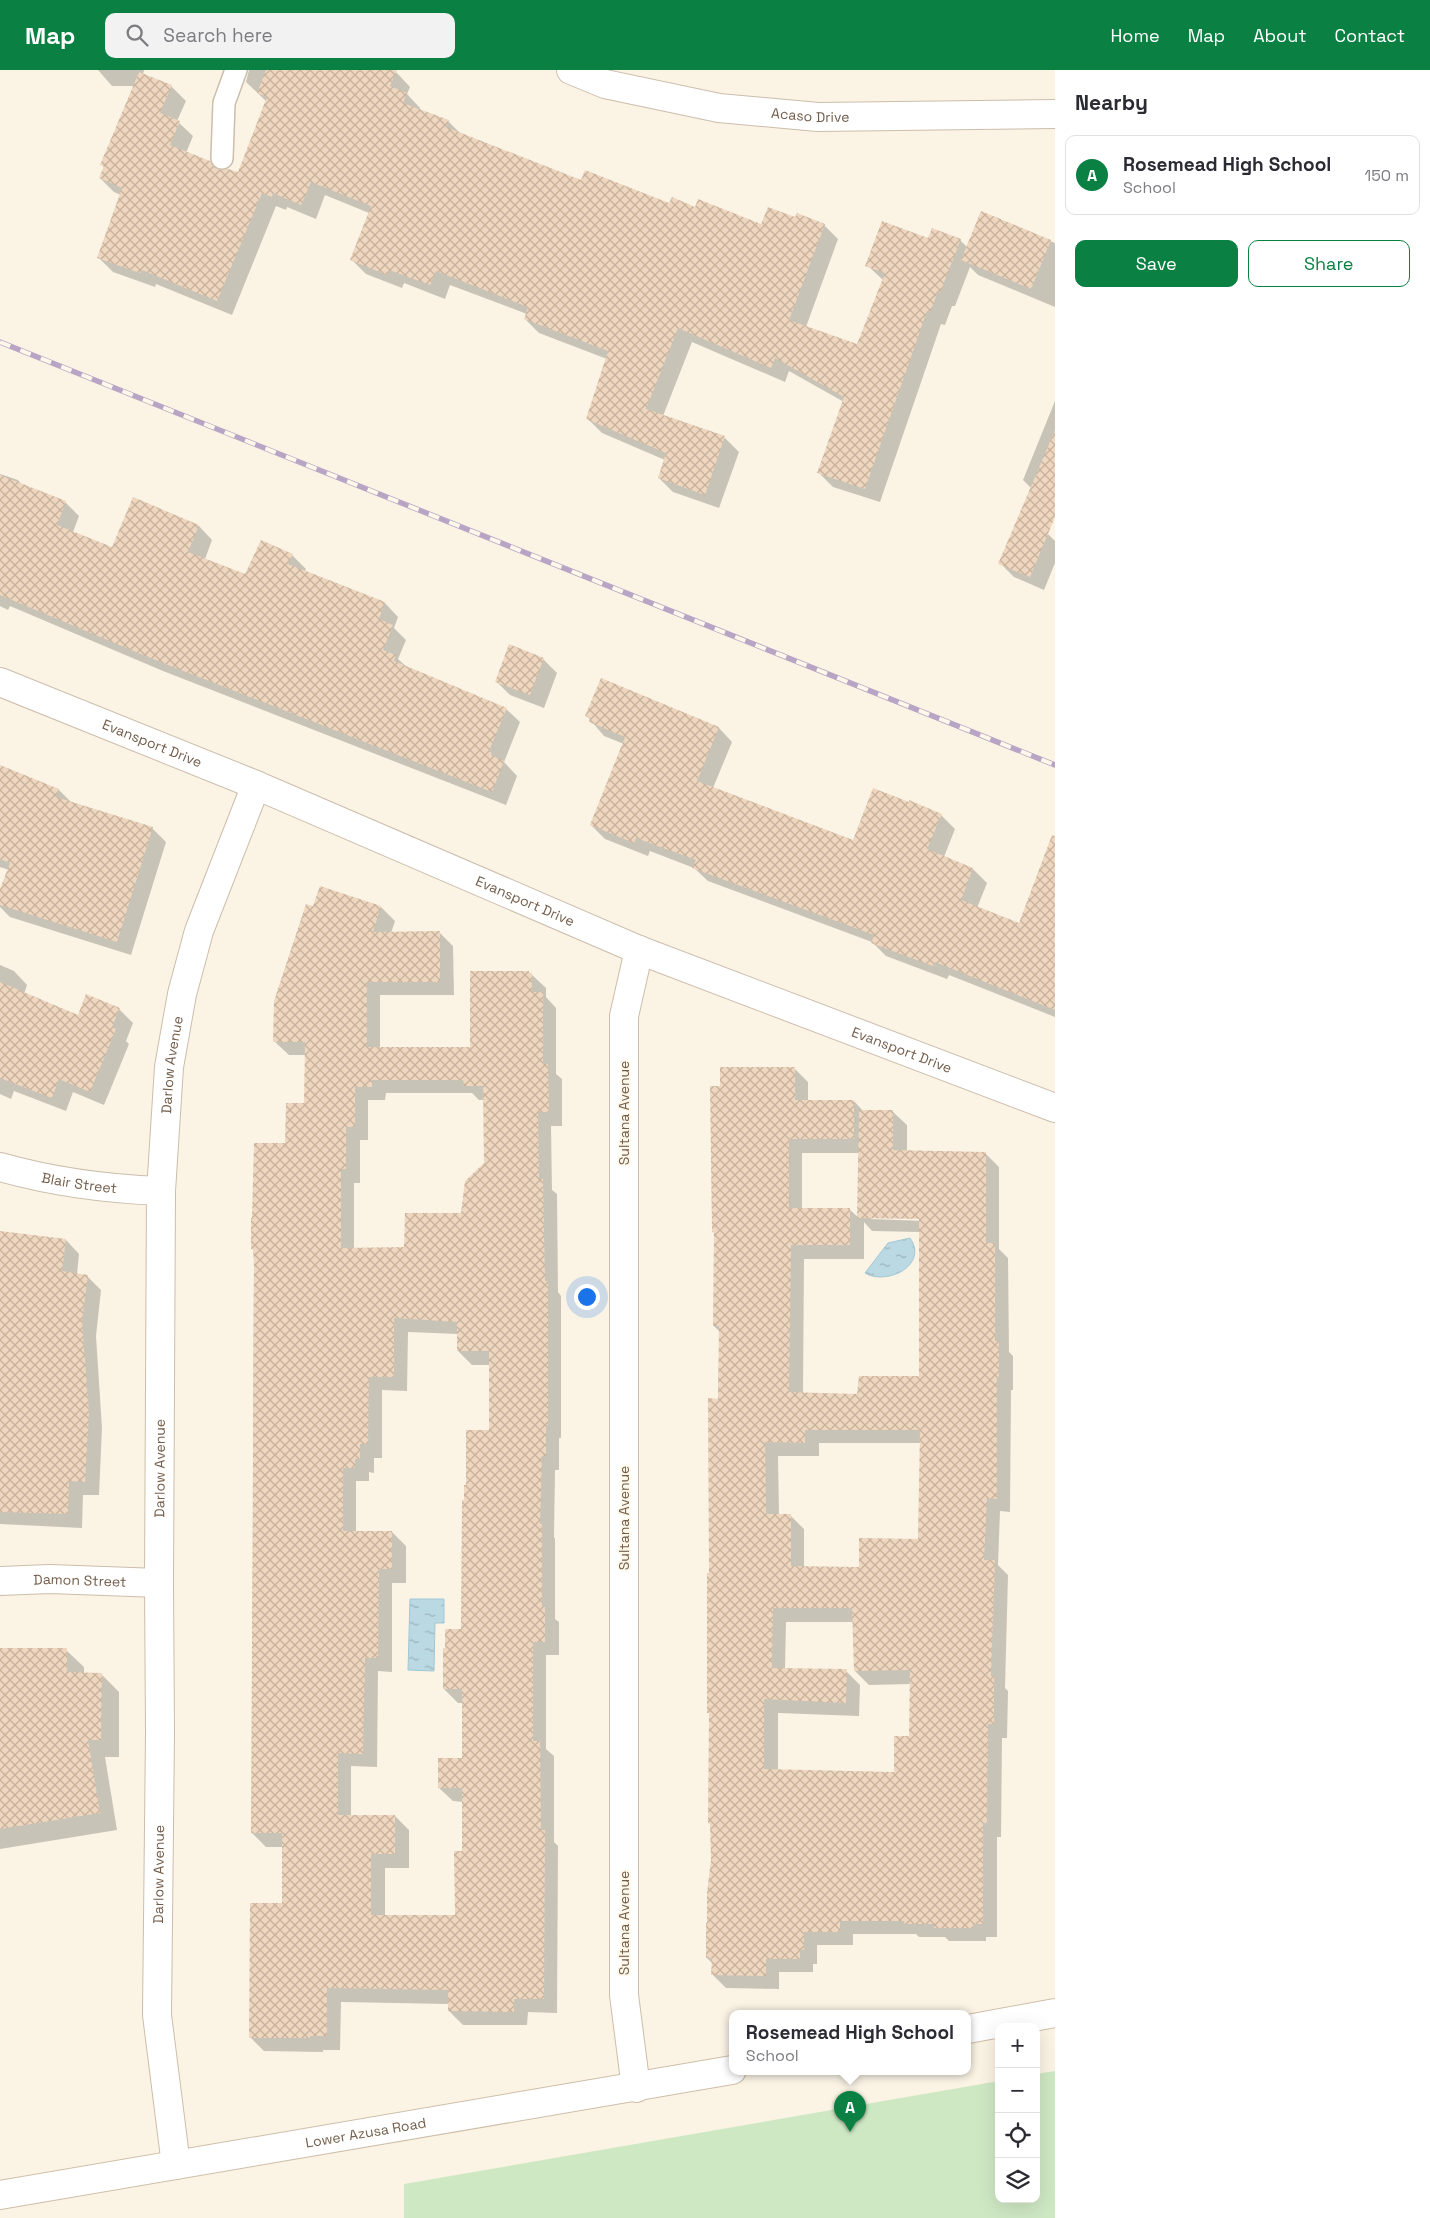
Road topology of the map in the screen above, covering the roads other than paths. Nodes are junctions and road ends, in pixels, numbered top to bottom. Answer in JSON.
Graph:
{"nodes":[{"id":1,"x":236,"y":70,"type":"edge"},
{"id":2,"x":571,"y":70,"type":"edge"},
{"id":3,"x":1055,"y":114,"type":"edge"},
{"id":4,"x":222,"y":158,"type":"dead end"},
{"id":5,"x":0,"y":682,"type":"edge"},
{"id":6,"x":256,"y":785,"type":"junction"},
{"id":7,"x":639,"y":950,"type":"junction"},
{"id":8,"x":1055,"y":1108,"type":"edge"},
{"id":9,"x":0,"y":1167,"type":"edge"},
{"id":10,"x":162,"y":1191,"type":"junction"},
{"id":11,"x":0,"y":1581,"type":"edge"},
{"id":12,"x":159,"y":1583,"type":"junction"},
{"id":13,"x":1055,"y":2013,"type":"edge"},
{"id":14,"x":971,"y":2028,"type":"edge"},
{"id":15,"x":729,"y":2071,"type":"edge"},
{"id":16,"x":636,"y":2088,"type":"junction"},
{"id":17,"x":176,"y":2165,"type":"junction"},
{"id":18,"x":0,"y":2195,"type":"edge"}],
"edges":[{"from":1,"to":4,"type":"lane"},
{"from":2,"to":3,"type":"street","name":"Acaso Drive"},
{"from":5,"to":6,"type":"street","name":"Evansport Drive"},
{"from":6,"to":7,"type":"street","name":"Evansport Drive"},
{"from":6,"to":10,"type":"street","name":"Darlow Avenue"},
{"from":7,"to":8,"type":"street","name":"Evansport Drive"},
{"from":7,"to":16,"type":"street","name":"Sultana Avenue"},
{"from":9,"to":10,"type":"street","name":"Blair Street"},
{"from":10,"to":12,"type":"street","name":"Darlow Avenue"},
{"from":11,"to":12,"type":"street","name":"Damon Street"},
{"from":12,"to":17,"type":"street","name":"Darlow Avenue"},
{"from":13,"to":14,"type":"street"},
{"from":15,"to":16,"type":"street","name":"Lower Azusa Road"},
{"from":16,"to":17,"type":"street","name":"Lower Azusa Road"},
{"from":17,"to":18,"type":"street","name":"Lower Azusa Road"}]}
